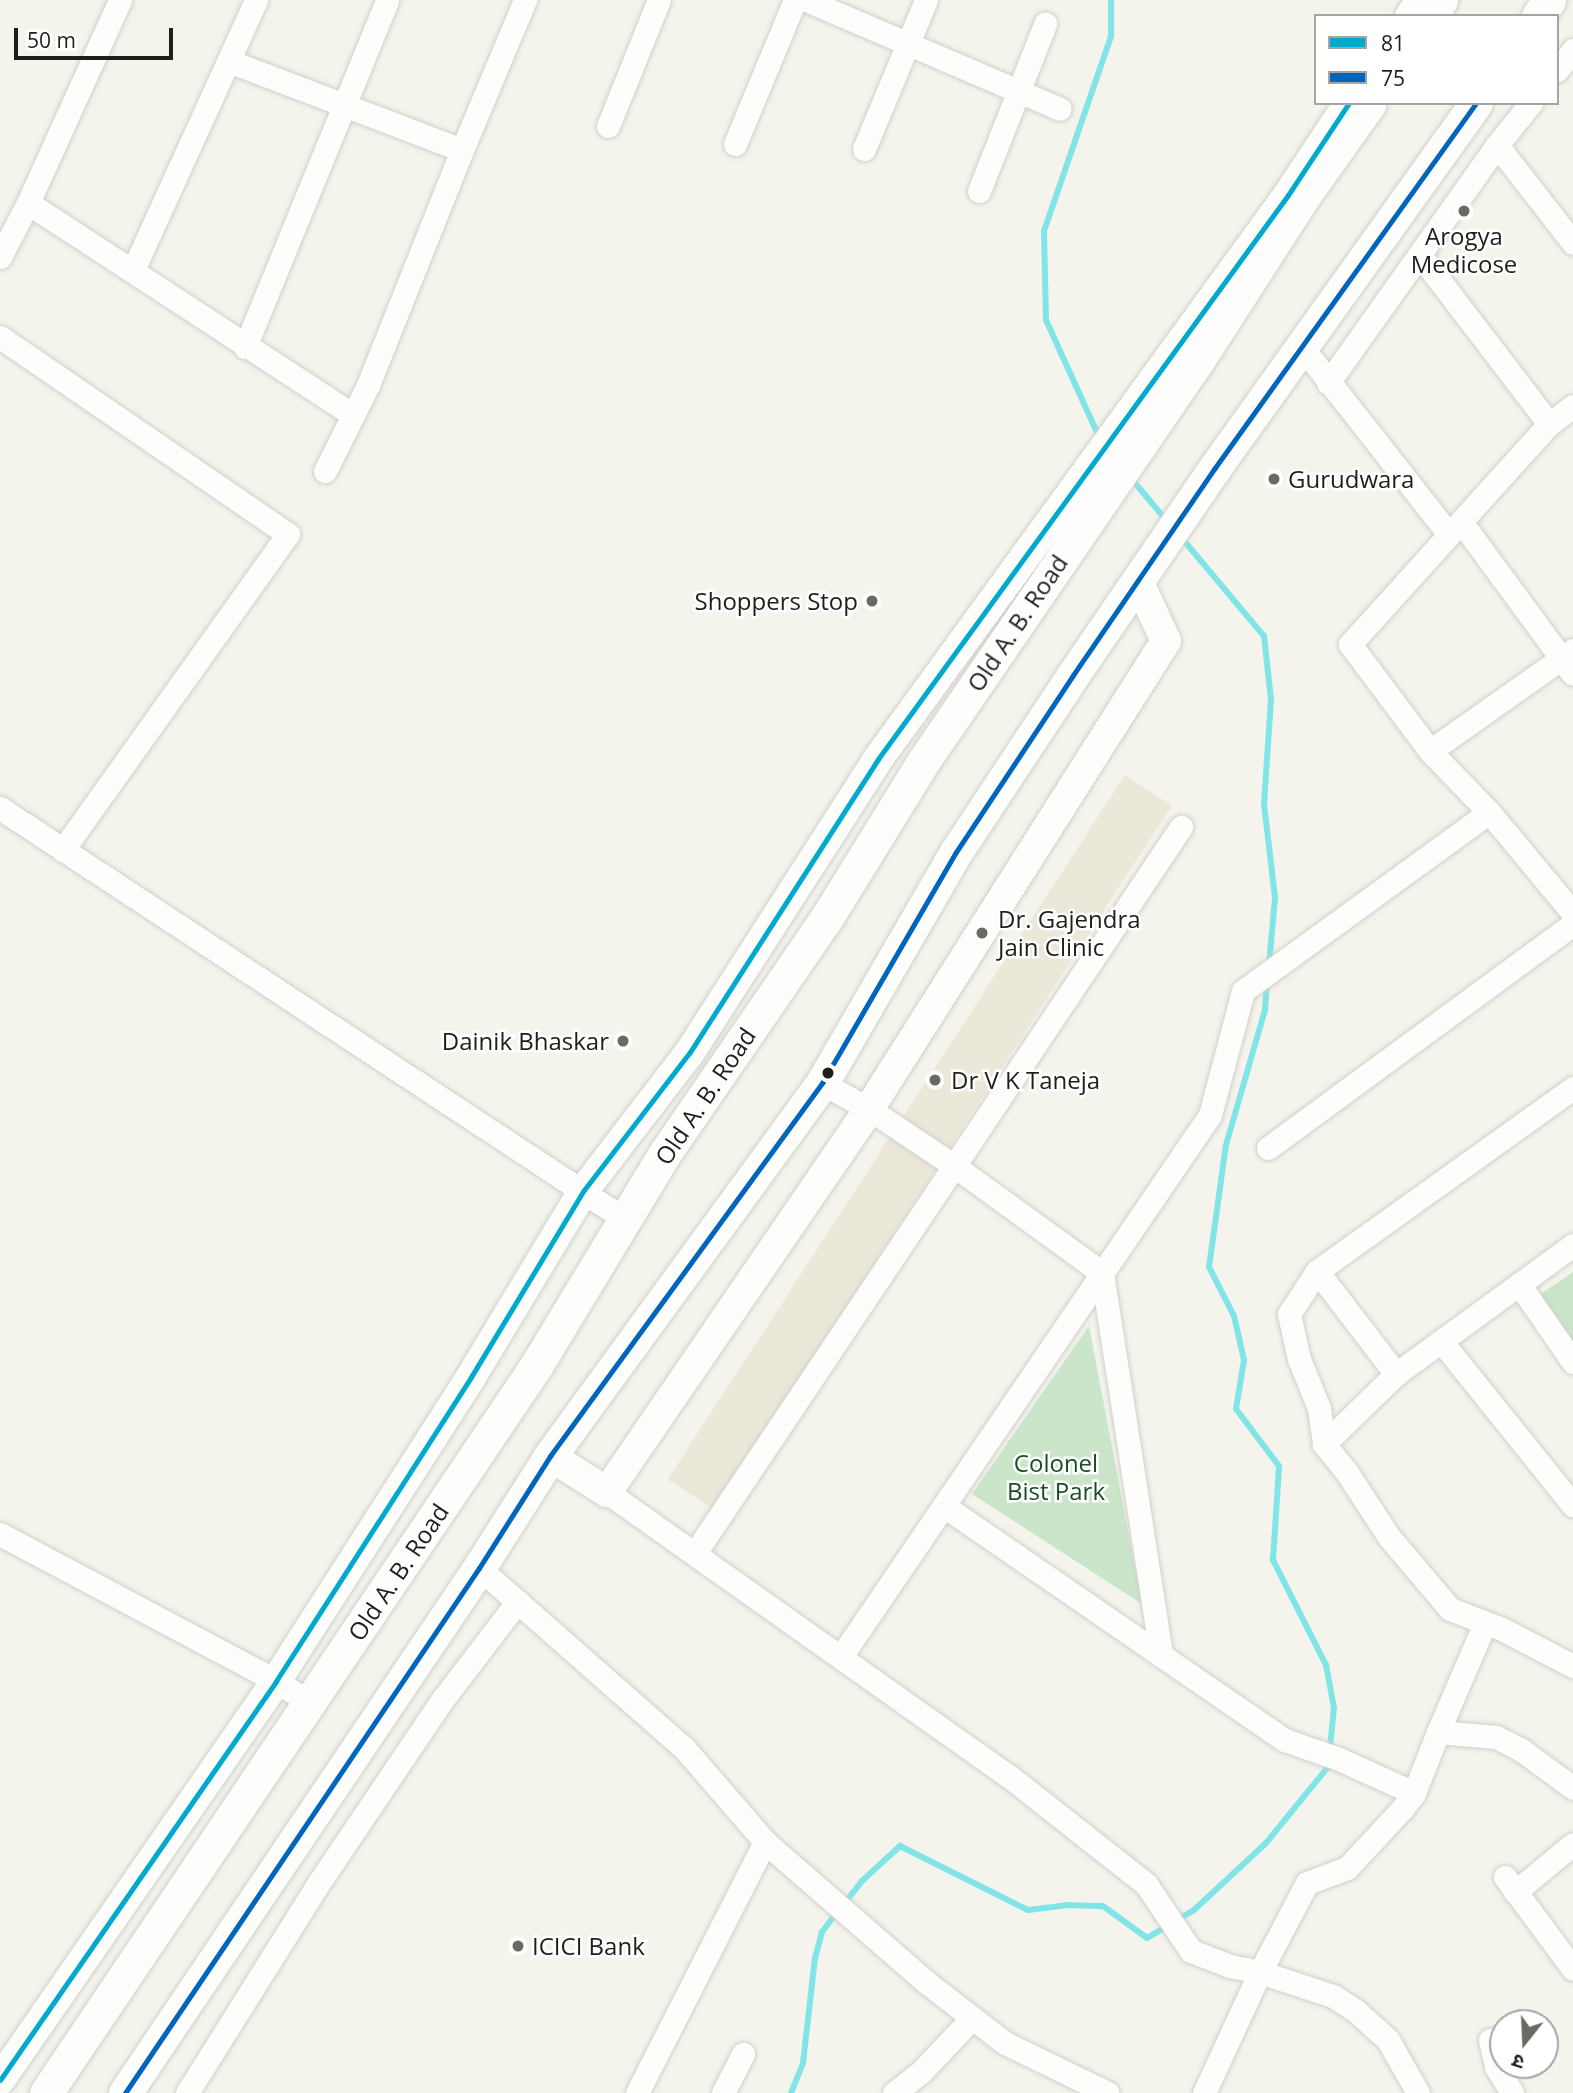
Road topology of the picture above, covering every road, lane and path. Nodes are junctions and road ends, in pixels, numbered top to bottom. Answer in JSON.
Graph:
{"nodes":[{"id":1,"x":120,"y":0,"type":"edge"},
{"id":2,"x":256,"y":0,"type":"edge"},
{"id":3,"x":387,"y":0,"type":"edge"},
{"id":4,"x":526,"y":0,"type":"edge"},
{"id":5,"x":659,"y":0,"type":"edge"},
{"id":6,"x":795,"y":0,"type":"edge"},
{"id":7,"x":806,"y":0,"type":"edge"},
{"id":8,"x":926,"y":0,"type":"edge"},
{"id":9,"x":1045,"y":24,"type":"dead end"},
{"id":10,"x":908,"y":44,"type":"junction"},
{"id":11,"x":1573,"y":50,"type":"edge"},
{"id":12,"x":229,"y":61,"type":"junction"},
{"id":13,"x":1559,"y":68,"type":"edge"},
{"id":14,"x":1016,"y":92,"type":"junction"},
{"id":15,"x":342,"y":104,"type":"junction"},
{"id":16,"x":1348,"y":105,"type":"edge"},
{"id":17,"x":1369,"y":105,"type":"edge"},
{"id":18,"x":1475,"y":105,"type":"edge"},
{"id":19,"x":1529,"y":105,"type":"edge"},
{"id":20,"x":1060,"y":109,"type":"dead end"},
{"id":21,"x":607,"y":126,"type":"dead end"},
{"id":22,"x":735,"y":144,"type":"dead end"},
{"id":23,"x":1497,"y":145,"type":"junction"},
{"id":24,"x":462,"y":149,"type":"junction"},
{"id":25,"x":864,"y":149,"type":"dead end"},
{"id":26,"x":979,"y":191,"type":"dead end"},
{"id":27,"x":28,"y":203,"type":"junction"},
{"id":28,"x":1573,"y":243,"type":"edge"},
{"id":29,"x":1420,"y":255,"type":"junction"},
{"id":30,"x":0,"y":257,"type":"edge"},
{"id":31,"x":133,"y":270,"type":"junction"},
{"id":32,"x":0,"y":337,"type":"edge"},
{"id":33,"x":245,"y":347,"type":"junction"},
{"id":34,"x":1302,"y":347,"type":"junction"},
{"id":35,"x":1328,"y":383,"type":"junction"},
{"id":36,"x":1573,"y":406,"type":"edge"},
{"id":37,"x":352,"y":414,"type":"junction"},
{"id":38,"x":1141,"y":421,"type":"junction"},
{"id":39,"x":1549,"y":424,"type":"junction"},
{"id":40,"x":325,"y":471,"type":"dead end"},
{"id":41,"x":1068,"y":521,"type":"junction"},
{"id":42,"x":1455,"y":528,"type":"junction"},
{"id":43,"x":1138,"y":580,"type":"junction"},
{"id":44,"x":1569,"y":661,"type":"edge"},
{"id":45,"x":1430,"y":751,"type":"junction"},
{"id":46,"x":0,"y":808,"type":"edge"},
{"id":47,"x":1489,"y":812,"type":"junction"},
{"id":48,"x":1181,"y":827,"type":"dead end"},
{"id":49,"x":63,"y":850,"type":"junction"},
{"id":50,"x":1573,"y":913,"type":"edge"},
{"id":51,"x":1573,"y":925,"type":"edge"},
{"id":52,"x":822,"y":1083,"type":"junction"},
{"id":53,"x":1573,"y":1088,"type":"edge"},
{"id":54,"x":869,"y":1109,"type":"junction"},
{"id":55,"x":1268,"y":1148,"type":"dead end"},
{"id":56,"x":953,"y":1165,"type":"junction"},
{"id":57,"x":584,"y":1190,"type":"junction"},
{"id":58,"x":626,"y":1220,"type":"junction"},
{"id":59,"x":1573,"y":1245,"type":"edge"},
{"id":60,"x":1317,"y":1271,"type":"junction"},
{"id":61,"x":1102,"y":1273,"type":"junction"},
{"id":62,"x":1519,"y":1284,"type":"junction"},
{"id":63,"x":1441,"y":1341,"type":"junction"},
{"id":64,"x":1573,"y":1362,"type":"edge"},
{"id":65,"x":1396,"y":1374,"type":"junction"},
{"id":66,"x":1324,"y":1444,"type":"junction"},
{"id":67,"x":550,"y":1456,"type":"junction"},
{"id":68,"x":607,"y":1492,"type":"junction"},
{"id":69,"x":1573,"y":1505,"type":"edge"},
{"id":70,"x":944,"y":1506,"type":"junction"},
{"id":71,"x":0,"y":1534,"type":"edge"},
{"id":72,"x":695,"y":1553,"type":"junction"},
{"id":73,"x":480,"y":1568,"type":"junction"},
{"id":74,"x":518,"y":1601,"type":"junction"},
{"id":75,"x":1485,"y":1623,"type":"junction"},
{"id":76,"x":1161,"y":1655,"type":"junction"},
{"id":77,"x":842,"y":1656,"type":"junction"},
{"id":78,"x":1573,"y":1666,"type":"edge"},
{"id":79,"x":276,"y":1681,"type":"junction"},
{"id":80,"x":310,"y":1703,"type":"junction"},
{"id":81,"x":1438,"y":1732,"type":"junction"},
{"id":82,"x":1573,"y":1788,"type":"edge"},
{"id":83,"x":1414,"y":1793,"type":"junction"},
{"id":84,"x":765,"y":1842,"type":"junction"},
{"id":85,"x":1573,"y":1844,"type":"edge"},
{"id":86,"x":1573,"y":1969,"type":"edge"},
{"id":87,"x":1260,"y":1972,"type":"junction"},
{"id":88,"x":972,"y":2018,"type":"junction"},
{"id":89,"x":743,"y":2054,"type":"dead end"},
{"id":90,"x":0,"y":2080,"type":"edge"},
{"id":91,"x":1079,"y":2087,"type":"edge"},
{"id":92,"x":46,"y":2093,"type":"edge"},
{"id":93,"x":125,"y":2093,"type":"edge"},
{"id":94,"x":187,"y":2093,"type":"edge"},
{"id":95,"x":637,"y":2093,"type":"edge"},
{"id":96,"x":723,"y":2093,"type":"edge"},
{"id":97,"x":894,"y":2093,"type":"edge"},
{"id":98,"x":1108,"y":2093,"type":"edge"},
{"id":99,"x":1204,"y":2093,"type":"edge"},
{"id":100,"x":1419,"y":2093,"type":"edge"}],
"edges":[{"from":1,"to":27,"type":"street"},
{"from":2,"to":12,"type":"street"},
{"from":3,"to":15,"type":"street"},
{"from":4,"to":24,"type":"street"},
{"from":5,"to":21,"type":"street"},
{"from":6,"to":22,"type":"street"},
{"from":7,"to":10,"type":"street"},
{"from":8,"to":10,"type":"street"},
{"from":9,"to":14,"type":"street"},
{"from":10,"to":14,"type":"street"},
{"from":10,"to":25,"type":"street"},
{"from":11,"to":13,"type":"street"},
{"from":12,"to":15,"type":"street"},
{"from":12,"to":31,"type":"street"},
{"from":14,"to":20,"type":"street"},
{"from":14,"to":26,"type":"street"},
{"from":15,"to":24,"type":"street"},
{"from":15,"to":33,"type":"street"},
{"from":16,"to":38,"type":"street"},
{"from":17,"to":38,"type":"main road","name":"Old A. B. Road"},
{"from":18,"to":34,"type":"main road"},
{"from":19,"to":23,"type":"street"},
{"from":23,"to":28,"type":"street"},
{"from":23,"to":29,"type":"street"},
{"from":24,"to":37,"type":"street"},
{"from":27,"to":30,"type":"street"},
{"from":27,"to":31,"type":"street"},
{"from":29,"to":35,"type":"street"},
{"from":29,"to":39,"type":"street"},
{"from":31,"to":33,"type":"street"},
{"from":32,"to":49,"type":"street"},
{"from":33,"to":37,"type":"street"},
{"from":34,"to":35,"type":"street"},
{"from":34,"to":43,"type":"main road"},
{"from":35,"to":42,"type":"street"},
{"from":36,"to":39,"type":"street"},
{"from":37,"to":40,"type":"street"},
{"from":38,"to":41,"type":"main road","name":"Old A. B. Road"},
{"from":39,"to":42,"type":"street"},
{"from":41,"to":57,"type":"street"},
{"from":41,"to":58,"type":"main road","name":"Old A. B. Road"},
{"from":42,"to":44,"type":"street"},
{"from":42,"to":45,"type":"street"},
{"from":43,"to":52,"type":"main road"},
{"from":43,"to":54,"type":"street"},
{"from":44,"to":45,"type":"street"},
{"from":45,"to":47,"type":"street"},
{"from":46,"to":49,"type":"street"},
{"from":47,"to":50,"type":"street"},
{"from":47,"to":61,"type":"street"},
{"from":48,"to":56,"type":"street"},
{"from":49,"to":57,"type":"street"},
{"from":51,"to":55,"type":"street"},
{"from":52,"to":54,"type":"street"},
{"from":52,"to":67,"type":"main road"},
{"from":53,"to":60,"type":"street"},
{"from":54,"to":56,"type":"street"},
{"from":54,"to":68,"type":"street"},
{"from":56,"to":61,"type":"street"},
{"from":56,"to":72,"type":"street"},
{"from":57,"to":58,"type":"street"},
{"from":57,"to":79,"type":"street"},
{"from":58,"to":80,"type":"main road","name":"Old A. B. Road"},
{"from":59,"to":62,"type":"street"},
{"from":60,"to":65,"type":"street"},
{"from":60,"to":66,"type":"street"},
{"from":61,"to":70,"type":"street"},
{"from":61,"to":76,"type":"street"},
{"from":62,"to":63,"type":"street"},
{"from":62,"to":64,"type":"street"},
{"from":63,"to":65,"type":"street"},
{"from":63,"to":69,"type":"street"},
{"from":65,"to":66,"type":"street"},
{"from":66,"to":75,"type":"street"},
{"from":67,"to":68,"type":"street"},
{"from":67,"to":73,"type":"main road"},
{"from":68,"to":72,"type":"street"},
{"from":70,"to":76,"type":"street"},
{"from":70,"to":77,"type":"street"},
{"from":71,"to":79,"type":"street"},
{"from":72,"to":77,"type":"street"},
{"from":73,"to":74,"type":"street"},
{"from":73,"to":93,"type":"main road"},
{"from":74,"to":84,"type":"street"},
{"from":74,"to":94,"type":"street"},
{"from":75,"to":78,"type":"street"},
{"from":75,"to":81,"type":"street"},
{"from":76,"to":83,"type":"street"},
{"from":77,"to":87,"type":"street"},
{"from":79,"to":80,"type":"street"},
{"from":79,"to":90,"type":"street"},
{"from":80,"to":92,"type":"main road","name":"Old A. B. Road"},
{"from":81,"to":82,"type":"street"},
{"from":81,"to":83,"type":"street"},
{"from":83,"to":87,"type":"street"},
{"from":84,"to":88,"type":"street"},
{"from":84,"to":95,"type":"street"},
{"from":85,"to":86,"type":"street"},
{"from":87,"to":99,"type":"street"},
{"from":87,"to":100,"type":"street"},
{"from":88,"to":91,"type":"street"},
{"from":88,"to":97,"type":"street"},
{"from":89,"to":96,"type":"street"},
{"from":91,"to":98,"type":"street"}]}
